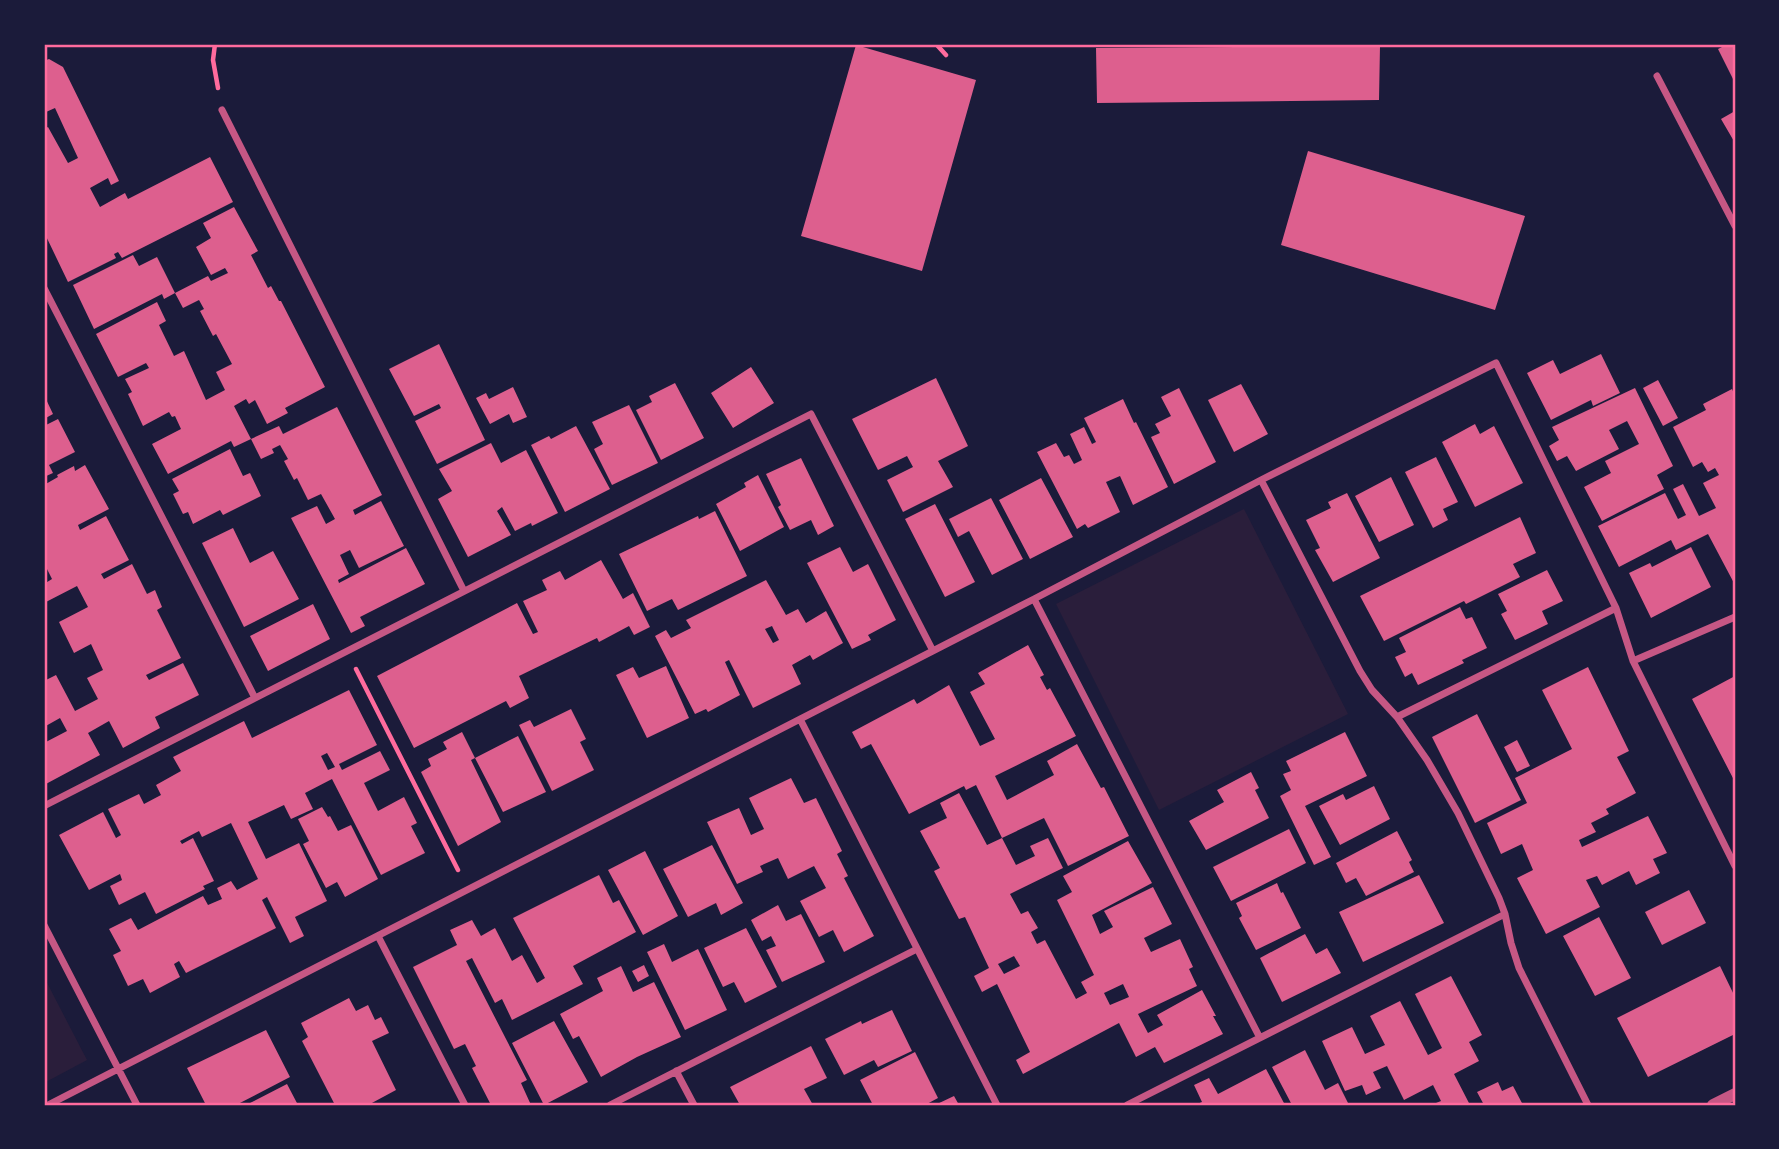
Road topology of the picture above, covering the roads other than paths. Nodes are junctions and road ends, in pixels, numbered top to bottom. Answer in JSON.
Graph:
{"nodes":[{"id":1,"x":1657,"y":76,"type":"dead end"},
{"id":2,"x":222,"y":110,"type":"road end"},
{"id":3,"x":1734,"y":221,"type":"edge"},
{"id":4,"x":44,"y":288,"type":"edge"},
{"id":5,"x":1261,"y":480,"type":"junction"},
{"id":6,"x":464,"y":591,"type":"junction"},
{"id":7,"x":1034,"y":599,"type":"junction"},
{"id":8,"x":1616,"y":608,"type":"junction"},
{"id":9,"x":1735,"y":617,"type":"edge"},
{"id":10,"x":933,"y":651,"type":"junction"},
{"id":11,"x":1633,"y":661,"type":"junction"},
{"id":12,"x":255,"y":698,"type":"junction"},
{"id":13,"x":1397,"y":718,"type":"junction"},
{"id":14,"x":800,"y":719,"type":"junction"},
{"id":15,"x":44,"y":806,"type":"edge"},
{"id":16,"x":1735,"y":866,"type":"edge"},
{"id":17,"x":1505,"y":914,"type":"junction"},
{"id":18,"x":44,"y":927,"type":"edge"},
{"id":19,"x":378,"y":936,"type":"junction"},
{"id":20,"x":917,"y":949,"type":"junction"},
{"id":21,"x":1261,"y":1038,"type":"junction"},
{"id":22,"x":118,"y":1069,"type":"junction"},
{"id":23,"x":676,"y":1072,"type":"junction"},
{"id":24,"x":1735,"y":1094,"type":"edge"},
{"id":25,"x":48,"y":1105,"type":"edge"},
{"id":26,"x":137,"y":1105,"type":"edge"},
{"id":27,"x":465,"y":1105,"type":"edge"},
{"id":28,"x":610,"y":1105,"type":"edge"},
{"id":29,"x":694,"y":1105,"type":"edge"},
{"id":30,"x":997,"y":1105,"type":"edge"},
{"id":31,"x":1128,"y":1105,"type":"edge"},
{"id":32,"x":1588,"y":1105,"type":"edge"},
{"id":33,"x":1713,"y":1105,"type":"edge"}],
"edges":[{"from":1,"to":3,"type":"street"},
{"from":2,"to":6,"type":"street"},
{"from":4,"to":12,"type":"street"},
{"from":5,"to":7,"type":"street"},
{"from":5,"to":8,"type":"street"},
{"from":5,"to":13,"type":"street"},
{"from":6,"to":10,"type":"street"},
{"from":6,"to":12,"type":"street"},
{"from":7,"to":10,"type":"street"},
{"from":7,"to":21,"type":"street"},
{"from":8,"to":11,"type":"street"},
{"from":8,"to":13,"type":"street"},
{"from":9,"to":11,"type":"street"},
{"from":10,"to":14,"type":"street"},
{"from":11,"to":16,"type":"street"},
{"from":12,"to":15,"type":"street"},
{"from":13,"to":17,"type":"street"},
{"from":14,"to":19,"type":"street"},
{"from":14,"to":20,"type":"street"},
{"from":17,"to":21,"type":"street"},
{"from":17,"to":32,"type":"street"},
{"from":18,"to":22,"type":"street"},
{"from":19,"to":22,"type":"street"},
{"from":19,"to":27,"type":"street"},
{"from":20,"to":23,"type":"street"},
{"from":20,"to":30,"type":"street"},
{"from":21,"to":31,"type":"street"},
{"from":22,"to":25,"type":"street"},
{"from":22,"to":26,"type":"street"},
{"from":23,"to":28,"type":"street"},
{"from":23,"to":29,"type":"street"},
{"from":24,"to":33,"type":"street"}]}
